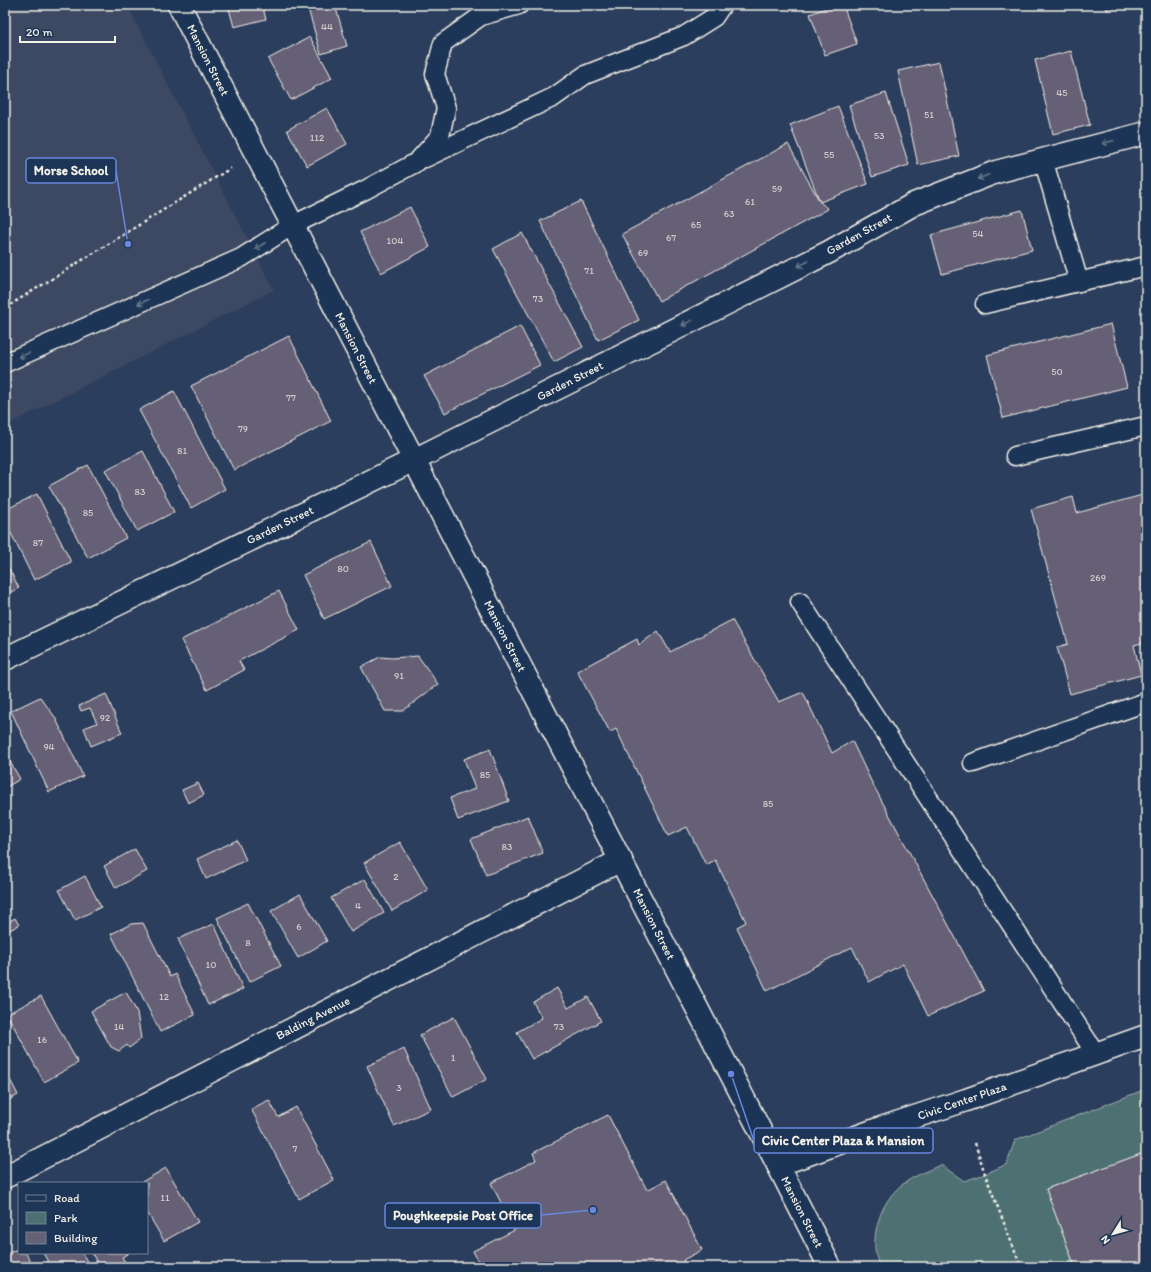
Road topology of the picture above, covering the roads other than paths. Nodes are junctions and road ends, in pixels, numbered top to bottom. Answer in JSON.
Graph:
{"nodes":[{"id":1,"x":179,"y":5,"type":"edge"},
{"id":2,"x":519,"y":5,"type":"edge"},
{"id":3,"x":722,"y":5,"type":"edge"},
{"id":4,"x":1146,"y":133,"type":"edge"},
{"id":5,"x":1043,"y":159,"type":"junction"},
{"id":6,"x":417,"y":162,"type":"junction"},
{"id":7,"x":292,"y":225,"type":"junction"},
{"id":8,"x":1146,"y":266,"type":"edge"},
{"id":9,"x":1079,"y":282,"type":"junction"},
{"id":10,"x":985,"y":304,"type":"dead end"},
{"id":11,"x":5,"y":363,"type":"edge"},
{"id":12,"x":1146,"y":426,"type":"edge"},
{"id":13,"x":1015,"y":456,"type":"dead end"},
{"id":14,"x":414,"y":460,"type":"junction"},
{"id":15,"x":800,"y":602,"type":"dead end"},
{"id":16,"x":5,"y":659,"type":"edge"},
{"id":17,"x":1146,"y":702,"type":"edge"},
{"id":18,"x":973,"y":763,"type":"dead end"},
{"id":19,"x":621,"y":860,"type":"junction"},
{"id":20,"x":1146,"y":1036,"type":"edge"},
{"id":21,"x":1096,"y":1054,"type":"junction"},
{"id":22,"x":778,"y":1165,"type":"junction"},
{"id":23,"x":5,"y":1177,"type":"edge"},
{"id":24,"x":830,"y":1267,"type":"edge"}],
"edges":[{"from":1,"to":7,"type":"street","name":"Mansion Street"},
{"from":2,"to":6,"type":"lane"},
{"from":3,"to":6,"type":"lane"},
{"from":4,"to":5,"type":"street","name":"Garden Street","one_way":true},
{"from":5,"to":9,"type":"lane"},
{"from":5,"to":14,"type":"street","name":"Garden Street","one_way":true},
{"from":6,"to":7,"type":"lane"},
{"from":7,"to":11,"type":"lane","one_way":true},
{"from":7,"to":14,"type":"street","name":"Mansion Street"},
{"from":8,"to":9,"type":"lane"},
{"from":9,"to":10,"type":"lane"},
{"from":12,"to":13,"type":"lane"},
{"from":14,"to":16,"type":"street","name":"Garden Street"},
{"from":14,"to":19,"type":"street","name":"Mansion Street"},
{"from":15,"to":21,"type":"lane"},
{"from":17,"to":18,"type":"lane"},
{"from":19,"to":22,"type":"street","name":"Mansion Street"},
{"from":19,"to":23,"type":"street","name":"Balding Avenue"},
{"from":20,"to":21,"type":"street","name":"Civic Center Plaza"},
{"from":21,"to":22,"type":"street","name":"Civic Center Plaza"},
{"from":22,"to":24,"type":"street","name":"Mansion Street"}]}
